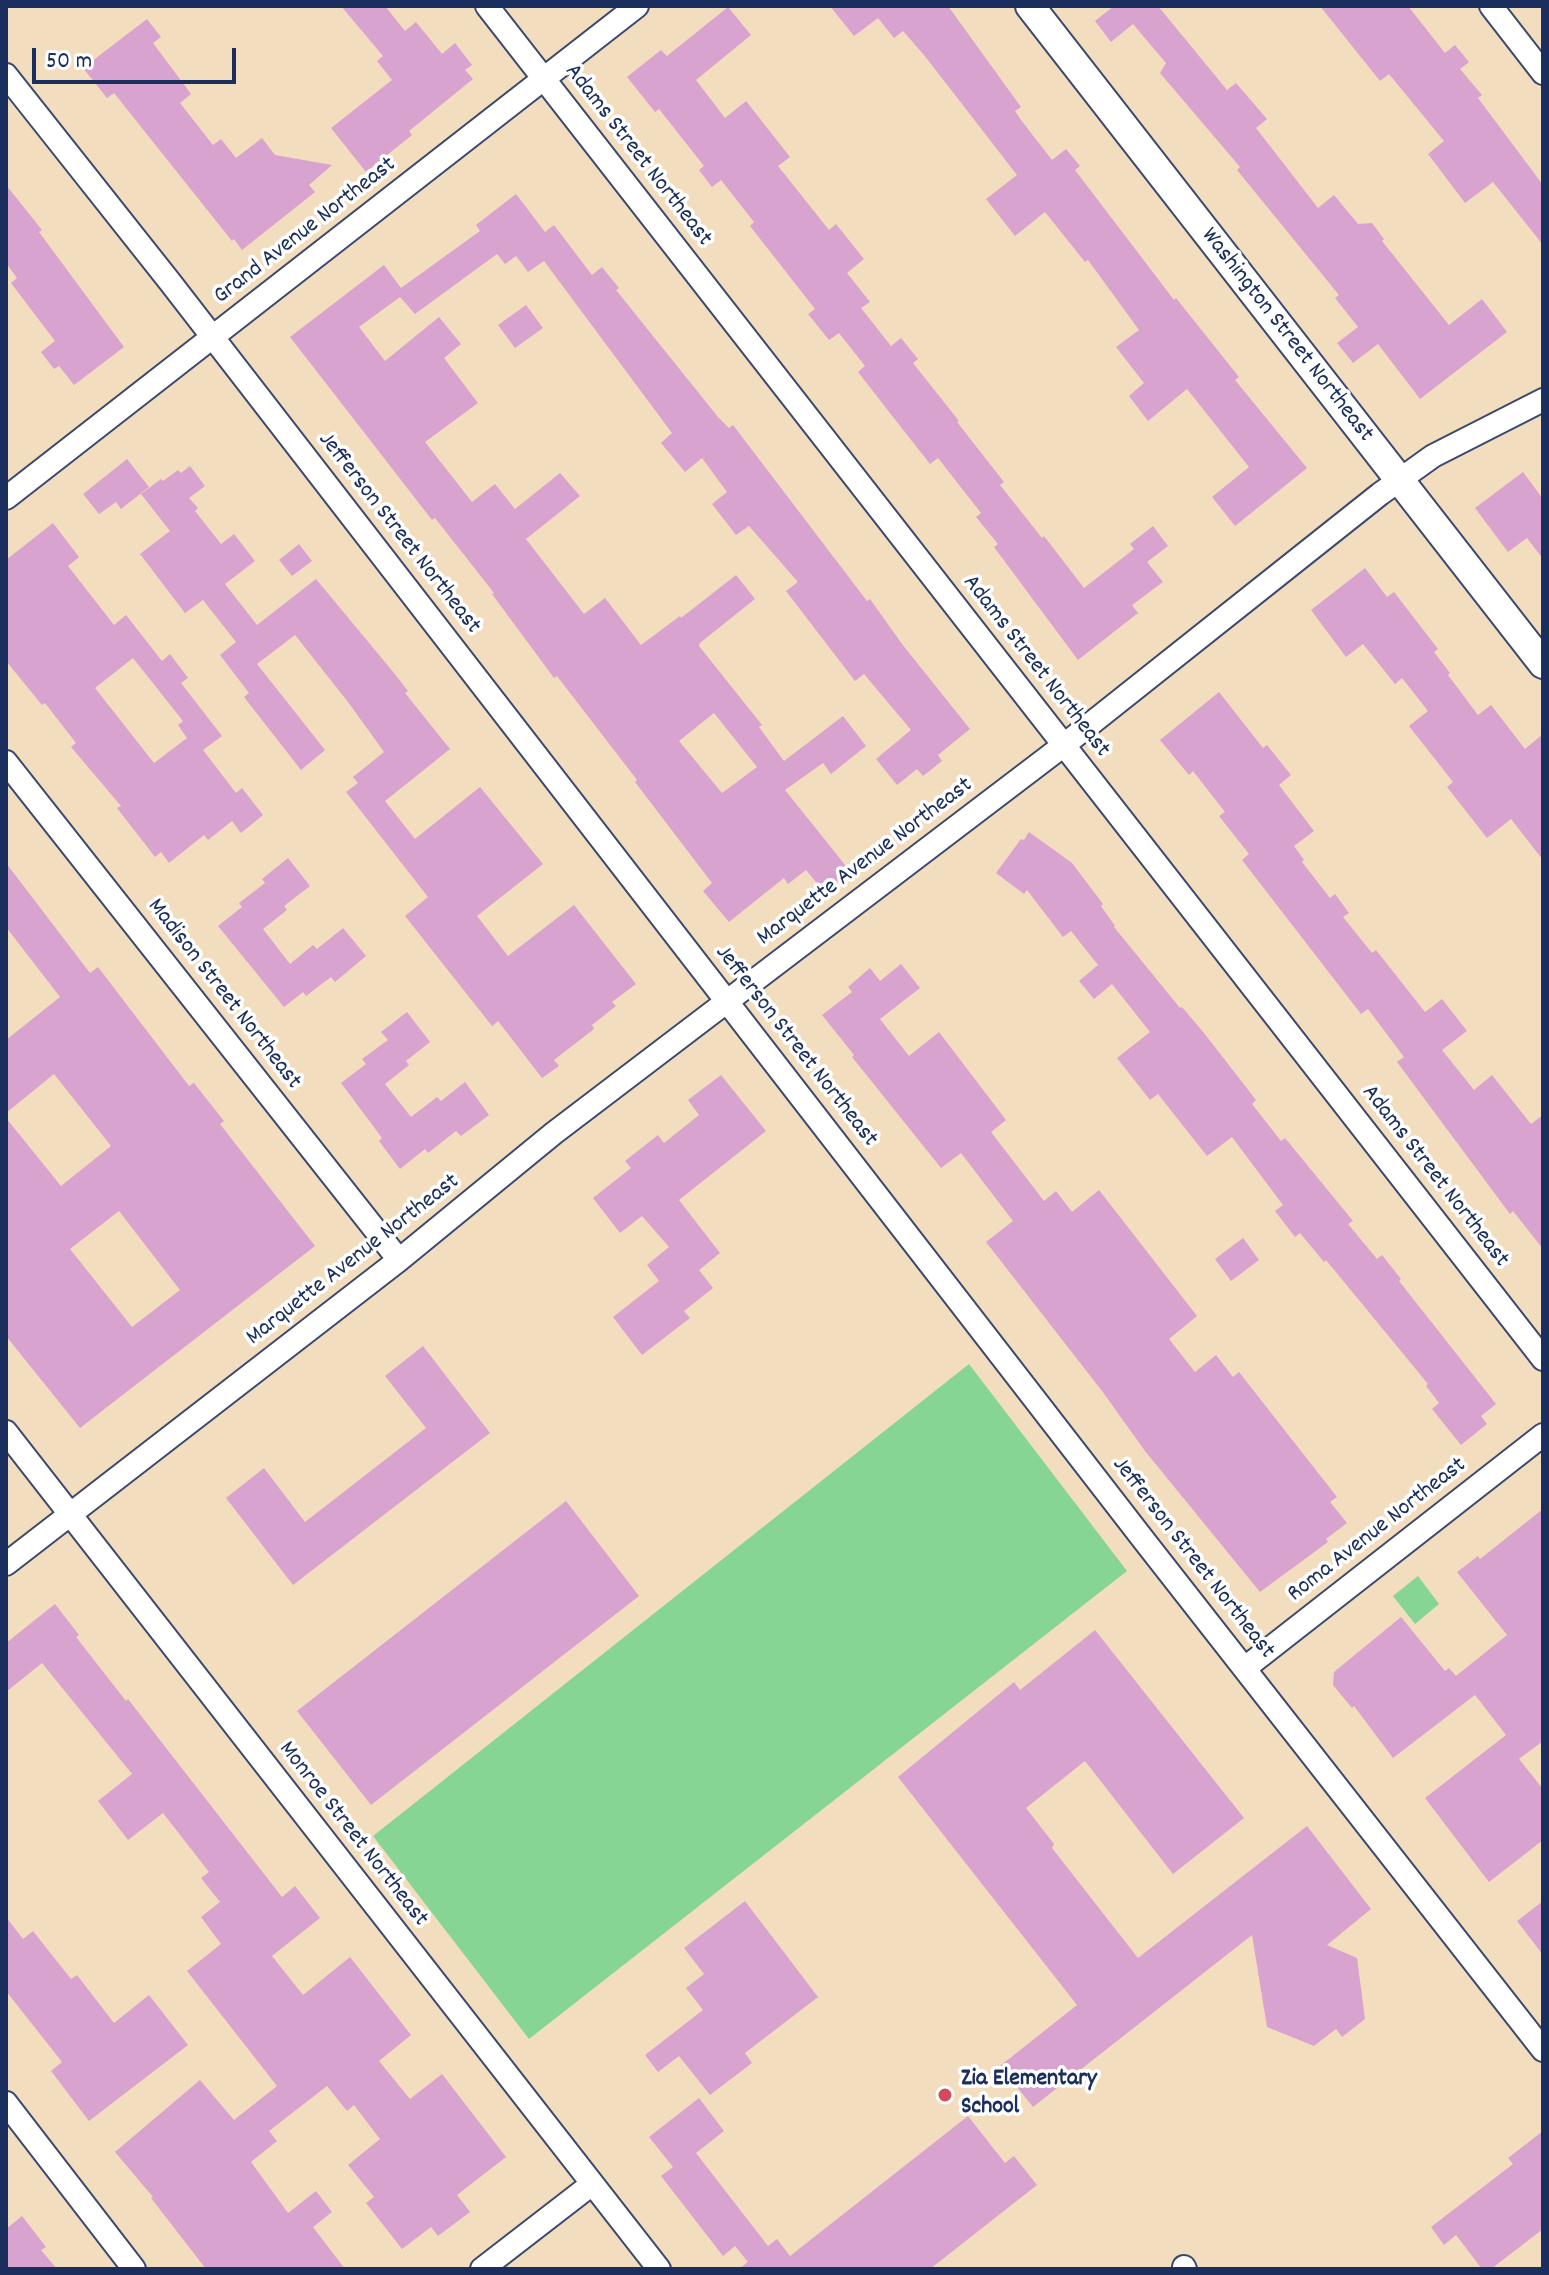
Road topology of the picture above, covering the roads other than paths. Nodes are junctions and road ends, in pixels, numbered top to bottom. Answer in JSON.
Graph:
{"nodes":[{"id":1,"x":487,"y":6,"type":"edge"},
{"id":2,"x":637,"y":6,"type":"edge"},
{"id":3,"x":1030,"y":6,"type":"edge"},
{"id":4,"x":1491,"y":6,"type":"edge"},
{"id":5,"x":1543,"y":73,"type":"edge"},
{"id":6,"x":6,"y":75,"type":"edge"},
{"id":7,"x":544,"y":79,"type":"junction"},
{"id":8,"x":212,"y":337,"type":"junction"},
{"id":9,"x":1543,"y":400,"type":"edge"},
{"id":10,"x":1398,"y":480,"type":"junction"},
{"id":11,"x":6,"y":498,"type":"edge"},
{"id":12,"x":1543,"y":664,"type":"edge"},
{"id":13,"x":1064,"y":745,"type":"junction"},
{"id":14,"x":6,"y":762,"type":"edge"},
{"id":15,"x":727,"y":1001,"type":"junction"},
{"id":16,"x":399,"y":1260,"type":"junction"},
{"id":17,"x":1543,"y":1359,"type":"edge"},
{"id":18,"x":6,"y":1432,"type":"edge"},
{"id":19,"x":1543,"y":1435,"type":"edge"},
{"id":20,"x":70,"y":1515,"type":"junction"},
{"id":21,"x":6,"y":1564,"type":"edge"},
{"id":22,"x":1245,"y":1668,"type":"junction"},
{"id":23,"x":1543,"y":2050,"type":"edge"},
{"id":24,"x":6,"y":2103,"type":"edge"},
{"id":25,"x":592,"y":2184,"type":"junction"},
{"id":26,"x":134,"y":2269,"type":"edge"},
{"id":27,"x":482,"y":2269,"type":"edge"},
{"id":28,"x":659,"y":2269,"type":"edge"}],
"edges":[{"from":1,"to":7,"type":"street","name":"Adams Street Northeast"},
{"from":2,"to":7,"type":"street","name":"Grand Avenue Northeast"},
{"from":3,"to":10,"type":"street","name":"Washington Street Northeast"},
{"from":4,"to":5,"type":"street"},
{"from":6,"to":8,"type":"street","name":"Jefferson Street Northeast"},
{"from":7,"to":8,"type":"street","name":"Grand Avenue Northeast"},
{"from":7,"to":13,"type":"street","name":"Adams Street Northeast"},
{"from":8,"to":11,"type":"street","name":"Grand Avenue Northeast"},
{"from":8,"to":15,"type":"street","name":"Jefferson Street Northeast"},
{"from":9,"to":10,"type":"street","name":"Marquette Avenue Northeast"},
{"from":10,"to":12,"type":"street","name":"Washington Street Northeast"},
{"from":10,"to":13,"type":"street","name":"Marquette Avenue Northeast"},
{"from":13,"to":15,"type":"street","name":"Marquette Avenue Northeast"},
{"from":13,"to":17,"type":"street","name":"Adams Street Northeast"},
{"from":14,"to":16,"type":"street","name":"Madison Street Northeast"},
{"from":15,"to":16,"type":"street","name":"Marquette Avenue Northeast"},
{"from":15,"to":22,"type":"street","name":"Jefferson Street Northeast"},
{"from":16,"to":20,"type":"street","name":"Marquette Avenue Northeast"},
{"from":18,"to":20,"type":"street","name":"Monroe Street Northeast"},
{"from":19,"to":22,"type":"street","name":"Roma Avenue Northeast"},
{"from":20,"to":21,"type":"street","name":"Marquette Avenue Northeast"},
{"from":20,"to":25,"type":"street","name":"Monroe Street Northeast"},
{"from":22,"to":23,"type":"street","name":"Jefferson Street Northeast"},
{"from":24,"to":26,"type":"street"},
{"from":25,"to":27,"type":"street"},
{"from":25,"to":28,"type":"street","name":"Monroe Street Northeast"}]}
